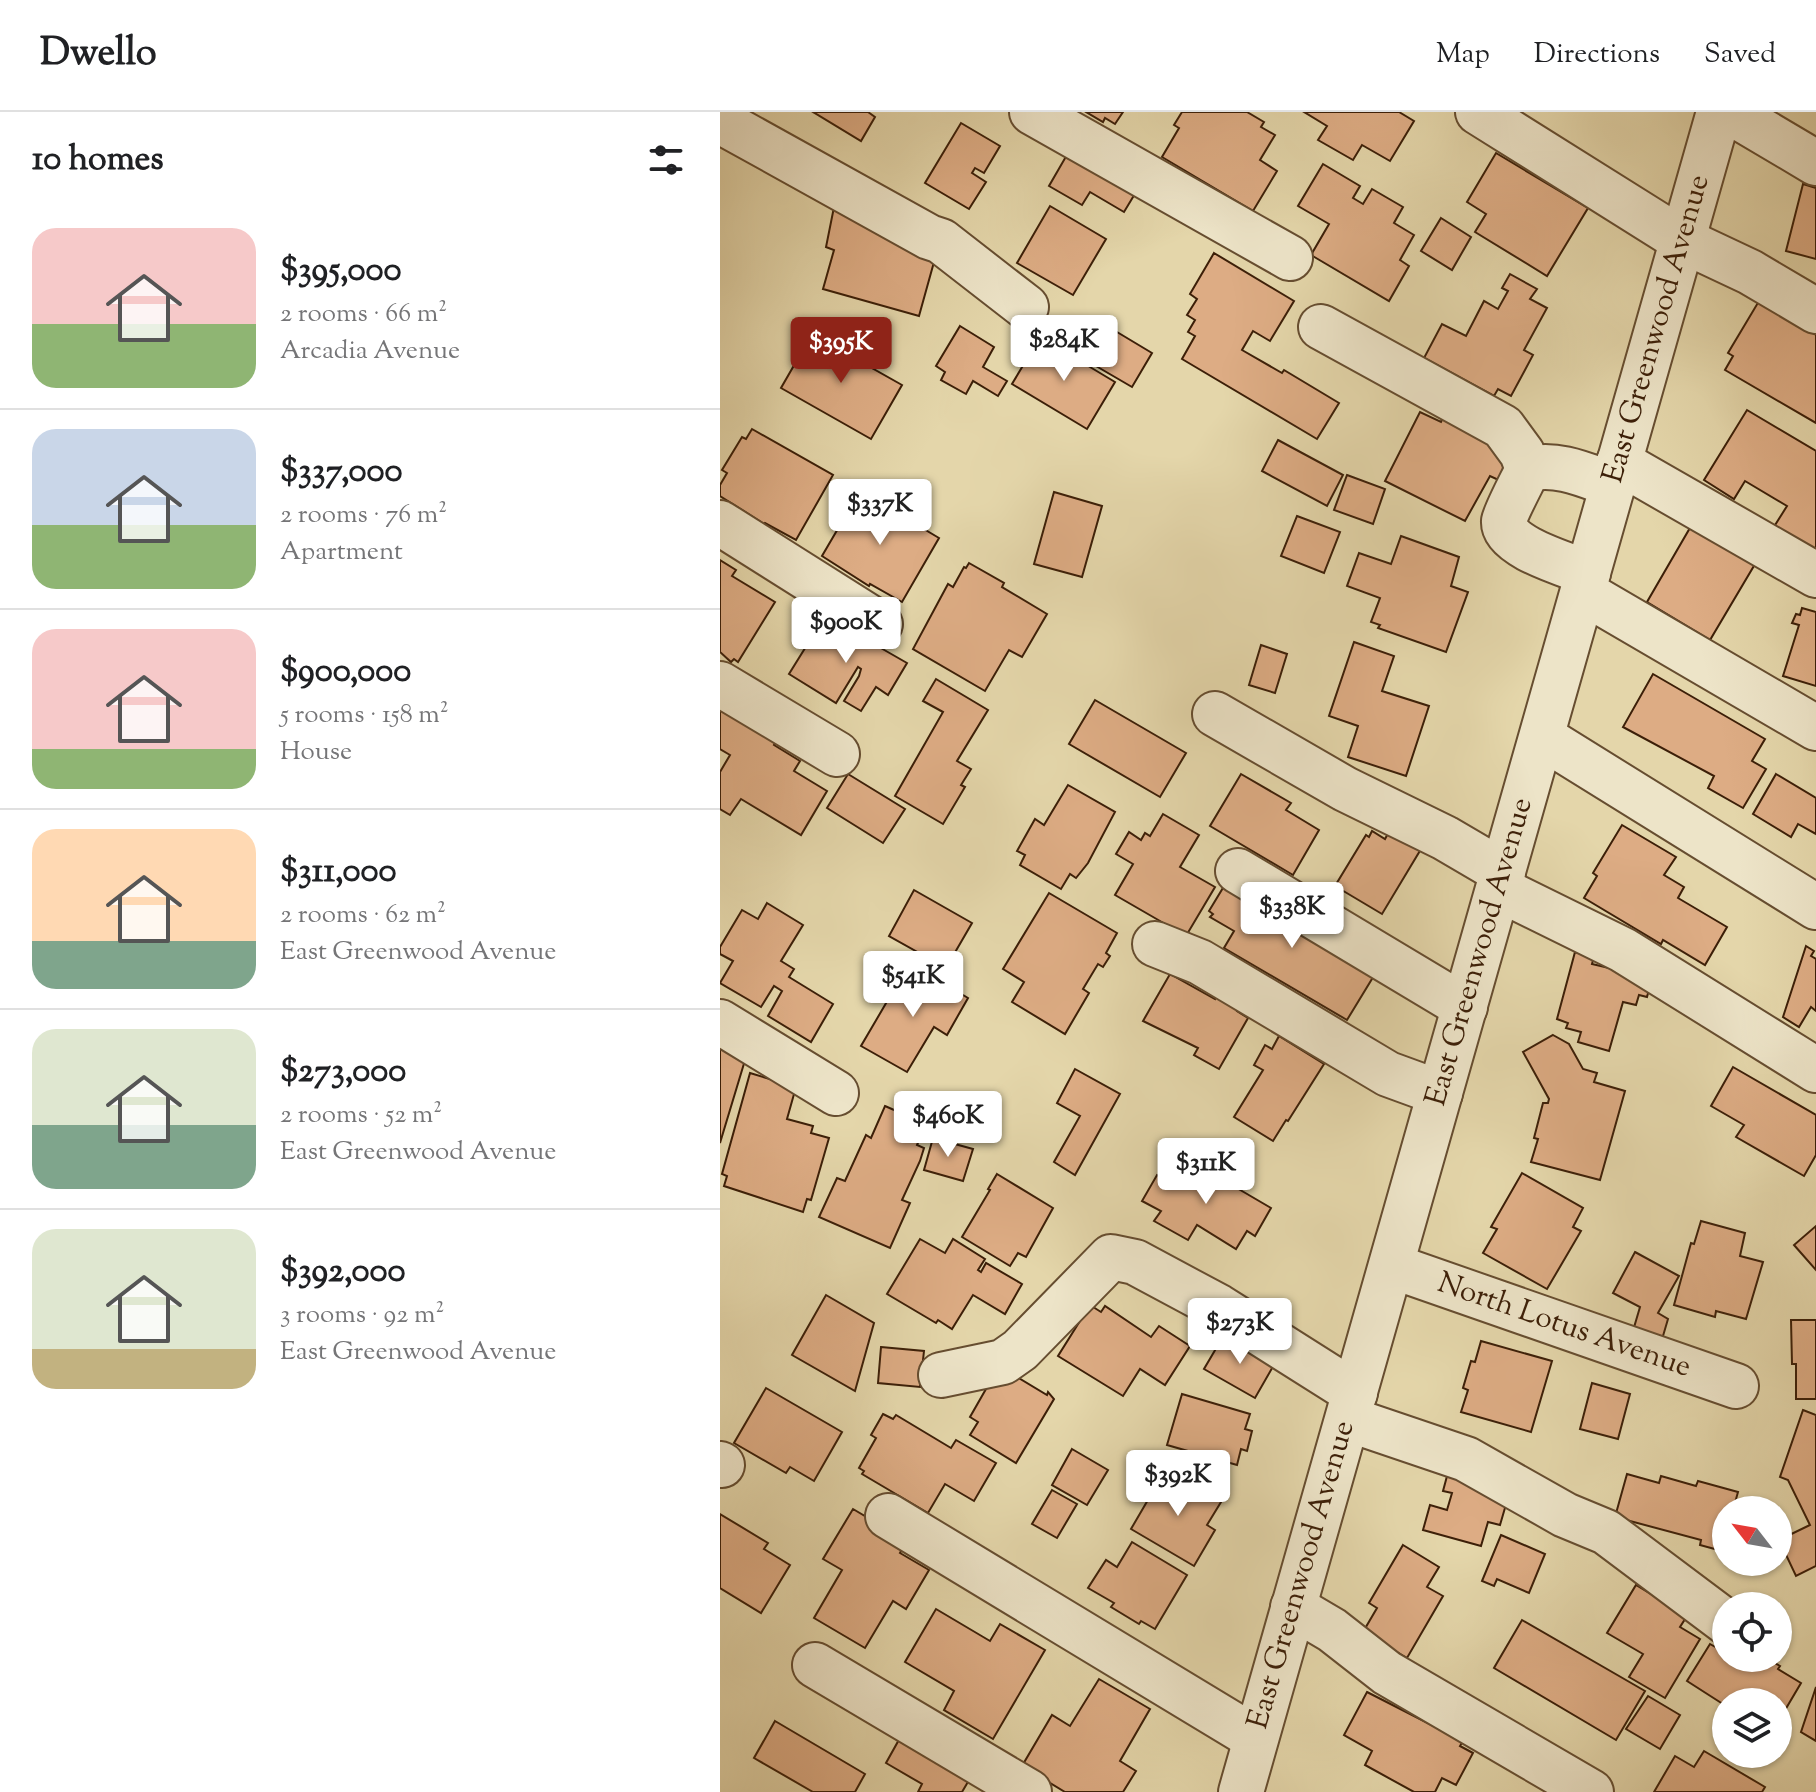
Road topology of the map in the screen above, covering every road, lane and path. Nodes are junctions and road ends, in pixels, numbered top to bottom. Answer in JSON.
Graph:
{"nodes":[{"id":1,"x":1032,"y":112,"type":"edge"},
{"id":2,"x":1478,"y":112,"type":"edge"},
{"id":3,"x":1719,"y":112,"type":"edge"},
{"id":4,"x":1730,"y":112,"type":"edge"},
{"id":5,"x":725,"y":127,"type":"edge"},
{"id":6,"x":1816,"y":163,"type":"edge"},
{"id":7,"x":1682,"y":240,"type":"junction"},
{"id":8,"x":1290,"y":258,"type":"dead end"},
{"id":9,"x":1026,"y":307,"type":"dead end"},
{"id":10,"x":1816,"y":311,"type":"edge"},
{"id":11,"x":1321,"y":327,"type":"dead end"},
{"id":12,"x":1528,"y":469,"type":"junction"},
{"id":13,"x":1616,"y":473,"type":"junction"},
{"id":14,"x":720,"y":523,"type":"edge"},
{"id":15,"x":1816,"y":575,"type":"edge"},
{"id":16,"x":1585,"y":582,"type":"junction"},
{"id":17,"x":880,"y":624,"type":"dead end"},
{"id":18,"x":720,"y":684,"type":"edge"},
{"id":19,"x":1215,"y":714,"type":"dead end"},
{"id":20,"x":1816,"y":728,"type":"edge"},
{"id":21,"x":1542,"y":737,"type":"junction"},
{"id":22,"x":837,"y":754,"type":"dead end"},
{"id":23,"x":1238,"y":871,"type":"dead end"},
{"id":24,"x":1501,"y":880,"type":"junction"},
{"id":25,"x":1816,"y":907,"type":"edge"},
{"id":26,"x":1155,"y":944,"type":"dead end"},
{"id":27,"x":1465,"y":1007,"type":"junction"},
{"id":28,"x":720,"y":1022,"type":"edge"},
{"id":29,"x":1816,"y":1070,"type":"edge"},
{"id":30,"x":836,"y":1093,"type":"dead end"},
{"id":31,"x":1440,"y":1093,"type":"junction"},
{"id":32,"x":1392,"y":1266,"type":"junction"},
{"id":33,"x":941,"y":1375,"type":"dead end"},
{"id":34,"x":1736,"y":1386,"type":"dead end"},
{"id":35,"x":1351,"y":1406,"type":"junction"},
{"id":36,"x":888,"y":1516,"type":"dead end"},
{"id":37,"x":1293,"y":1607,"type":"junction"},
{"id":38,"x":1712,"y":1612,"type":"edge"},
{"id":39,"x":815,"y":1665,"type":"dead end"},
{"id":40,"x":1255,"y":1738,"type":"junction"},
{"id":41,"x":1029,"y":1792,"type":"edge"},
{"id":42,"x":1241,"y":1792,"type":"edge"},
{"id":43,"x":1591,"y":1792,"type":"edge"}],
"edges":[{"from":1,"to":8,"type":"street"},
{"from":2,"to":7,"type":"street"},
{"from":3,"to":7,"type":"street","name":"East Greenwood Avenue"},
{"from":4,"to":6,"type":"street"},
{"from":5,"to":9,"type":"street"},
{"from":7,"to":10,"type":"street"},
{"from":7,"to":13,"type":"street","name":"East Greenwood Avenue"},
{"from":11,"to":12,"type":"street"},
{"from":12,"to":13,"type":"street"},
{"from":12,"to":16,"type":"street"},
{"from":13,"to":15,"type":"street"},
{"from":13,"to":16,"type":"street","name":"East Greenwood Avenue"},
{"from":14,"to":17,"type":"street"},
{"from":16,"to":20,"type":"street"},
{"from":16,"to":21,"type":"street","name":"East Greenwood Avenue"},
{"from":18,"to":22,"type":"street"},
{"from":19,"to":24,"type":"street"},
{"from":21,"to":24,"type":"street","name":"East Greenwood Avenue"},
{"from":21,"to":25,"type":"street"},
{"from":23,"to":27,"type":"street"},
{"from":24,"to":27,"type":"street","name":"East Greenwood Avenue"},
{"from":24,"to":29,"type":"street"},
{"from":26,"to":31,"type":"street"},
{"from":27,"to":31,"type":"street","name":"East Greenwood Avenue"},
{"from":28,"to":30,"type":"street"},
{"from":31,"to":32,"type":"street","name":"East Greenwood Avenue"},
{"from":32,"to":34,"type":"street","name":"North Lotus Avenue"},
{"from":32,"to":35,"type":"street","name":"East Greenwood Avenue"},
{"from":33,"to":35,"type":"street"},
{"from":35,"to":37,"type":"street","name":"East Greenwood Avenue"},
{"from":35,"to":38,"type":"street"},
{"from":36,"to":40,"type":"street"},
{"from":37,"to":40,"type":"street","name":"East Greenwood Avenue"},
{"from":37,"to":43,"type":"street"},
{"from":39,"to":41,"type":"street"},
{"from":40,"to":42,"type":"street","name":"East Greenwood Avenue"}]}
